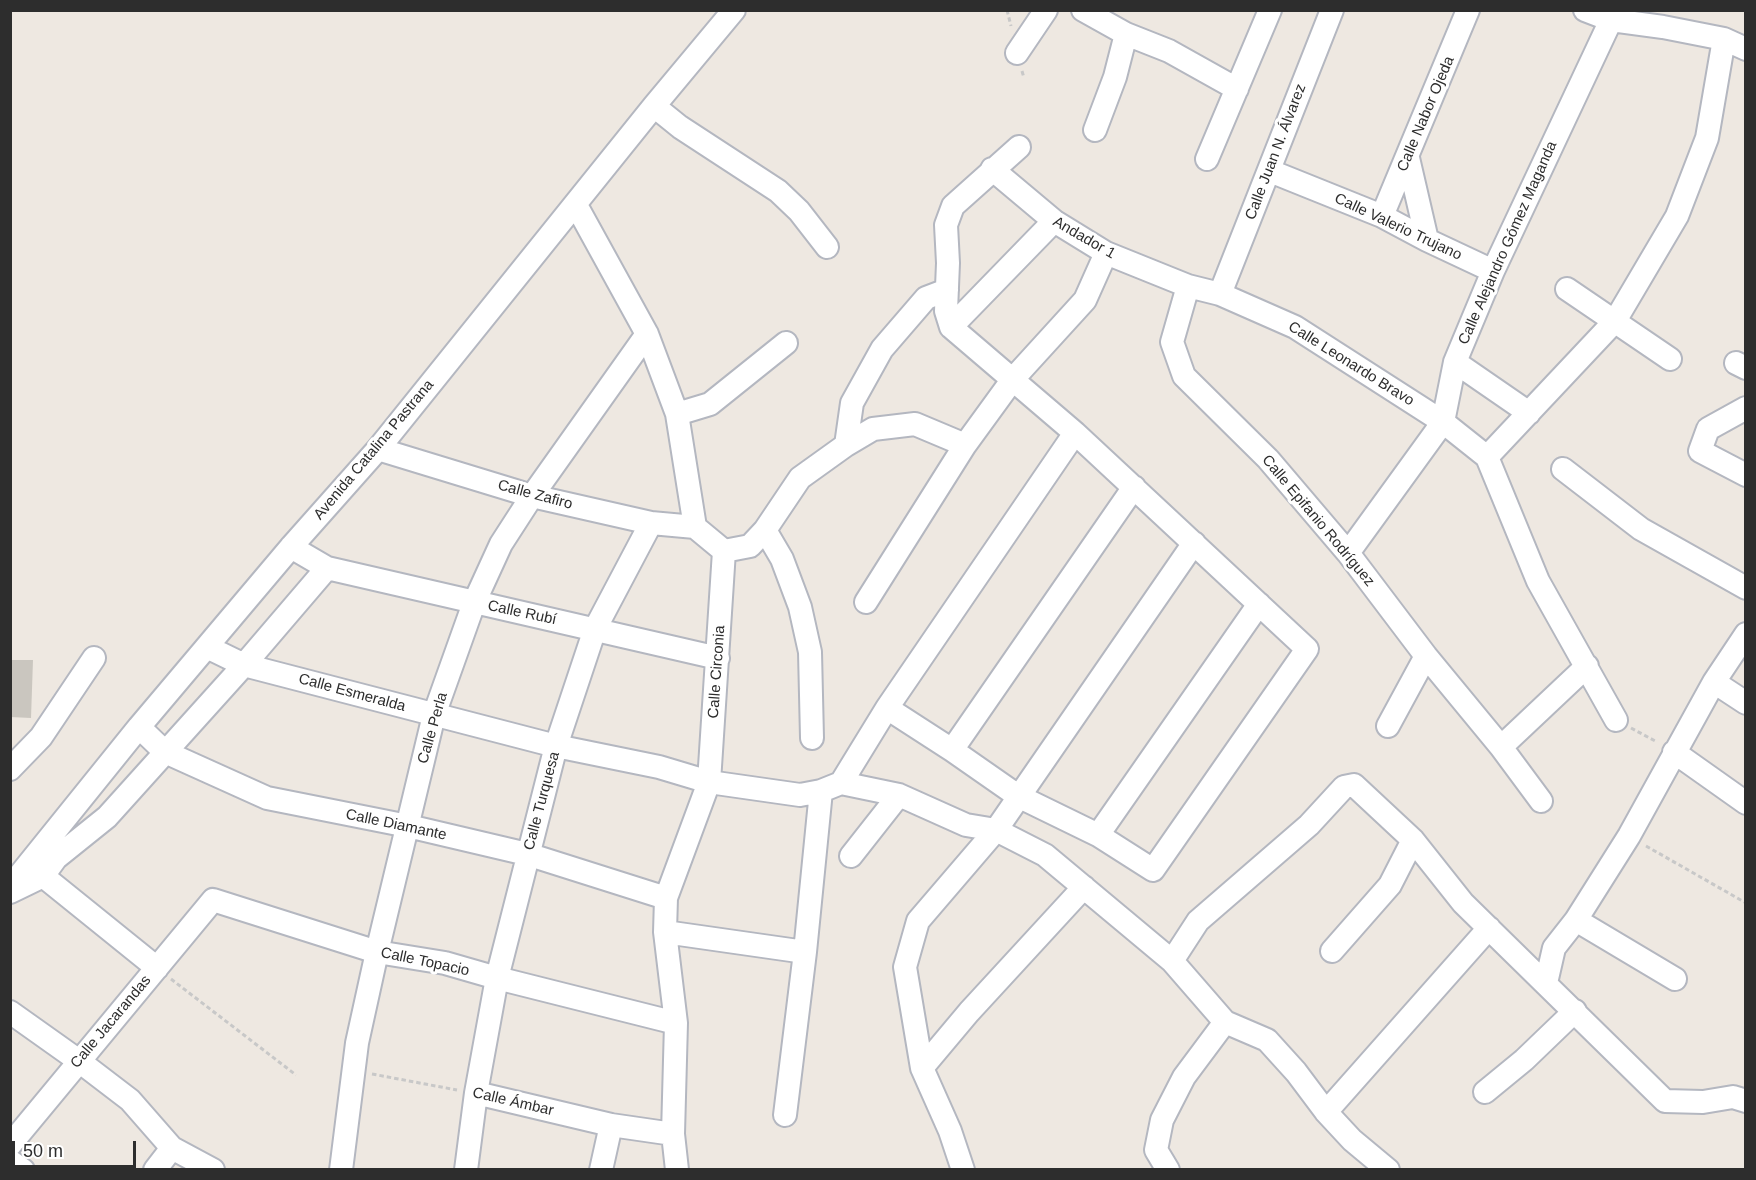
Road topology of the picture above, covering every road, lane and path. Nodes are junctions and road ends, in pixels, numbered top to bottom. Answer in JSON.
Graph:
{"nodes":[{"id":1,"x":734,"y":10,"type":"edge"},
{"id":2,"x":1046,"y":10,"type":"edge"},
{"id":3,"x":1083,"y":10,"type":"edge"},
{"id":4,"x":1269,"y":10,"type":"edge"},
{"id":5,"x":1332,"y":10,"type":"edge"},
{"id":6,"x":1468,"y":10,"type":"edge"},
{"id":7,"x":1585,"y":10,"type":"edge"},
{"id":8,"x":1611,"y":20,"type":"junction"},
{"id":9,"x":1126,"y":34,"type":"junction"},
{"id":10,"x":1724,"y":39,"type":"junction"},
{"id":11,"x":1746,"y":49,"type":"edge"},
{"id":12,"x":1017,"y":53,"type":"dead end"},
{"id":13,"x":1238,"y":89,"type":"junction"},
{"id":14,"x":654,"y":106,"type":"junction"},
{"id":15,"x":1095,"y":130,"type":"dead end"},
{"id":16,"x":1019,"y":147,"type":"dead end"},
{"id":17,"x":1408,"y":158,"type":"junction"},
{"id":18,"x":1208,"y":159,"type":"dead end"},
{"id":19,"x":992,"y":169,"type":"junction"},
{"id":20,"x":1270,"y":171,"type":"junction"},
{"id":21,"x":576,"y":205,"type":"junction"},
{"id":22,"x":1382,"y":216,"type":"junction"},
{"id":23,"x":1054,"y":221,"type":"junction"},
{"id":24,"x":1427,"y":240,"type":"junction"},
{"id":25,"x":827,"y":247,"type":"dead end"},
{"id":26,"x":1106,"y":253,"type":"junction"},
{"id":27,"x":1493,"y":271,"type":"junction"},
{"id":28,"x":1188,"y":286,"type":"junction"},
{"id":29,"x":1568,"y":289,"type":"dead end"},
{"id":30,"x":948,"y":290,"type":"junction"},
{"id":31,"x":1220,"y":294,"type":"junction"},
{"id":32,"x":1615,"y":321,"type":"junction"},
{"id":33,"x":951,"y":327,"type":"junction"},
{"id":34,"x":647,"y":334,"type":"junction"},
{"id":35,"x":786,"y":343,"type":"dead end"},
{"id":36,"x":1670,"y":359,"type":"dead end"},
{"id":37,"x":1455,"y":362,"type":"junction"},
{"id":38,"x":1013,"y":379,"type":"junction"},
{"id":39,"x":1746,"y":408,"type":"edge"},
{"id":40,"x":1529,"y":413,"type":"junction"},
{"id":41,"x":676,"y":414,"type":"junction"},
{"id":42,"x":1443,"y":422,"type":"junction"},
{"id":43,"x":1075,"y":433,"type":"junction"},
{"id":44,"x":846,"y":445,"type":"junction"},
{"id":45,"x":965,"y":445,"type":"junction"},
{"id":46,"x":378,"y":449,"type":"junction"},
{"id":47,"x":1487,"y":457,"type":"junction"},
{"id":48,"x":1563,"y":469,"type":"dead end"},
{"id":49,"x":1746,"y":475,"type":"edge"},
{"id":50,"x":1134,"y":487,"type":"junction"},
{"id":51,"x":532,"y":496,"type":"junction"},
{"id":52,"x":651,"y":523,"type":"junction"},
{"id":53,"x":695,"y":527,"type":"junction"},
{"id":54,"x":765,"y":530,"type":"junction"},
{"id":55,"x":1194,"y":543,"type":"junction"},
{"id":56,"x":291,"y":547,"type":"junction"},
{"id":57,"x":724,"y":550,"type":"junction"},
{"id":58,"x":1348,"y":553,"type":"junction"},
{"id":59,"x":327,"y":568,"type":"junction"},
{"id":60,"x":1746,"y":588,"type":"edge"},
{"id":61,"x":866,"y":602,"type":"dead end"},
{"id":62,"x":474,"y":603,"type":"junction"},
{"id":63,"x":1259,"y":604,"type":"junction"},
{"id":64,"x":595,"y":629,"type":"junction"},
{"id":65,"x":1746,"y":634,"type":"edge"},
{"id":66,"x":207,"y":647,"type":"junction"},
{"id":67,"x":1426,"y":656,"type":"junction"},
{"id":68,"x":94,"y":658,"type":"dead end"},
{"id":69,"x":718,"y":658,"type":"junction"},
{"id":70,"x":244,"y":665,"type":"junction"},
{"id":71,"x":1587,"y":666,"type":"junction"},
{"id":72,"x":1714,"y":682,"type":"junction"},
{"id":73,"x":1746,"y":703,"type":"edge"},
{"id":74,"x":887,"y":708,"type":"junction"},
{"id":75,"x":434,"y":715,"type":"junction"},
{"id":76,"x":1616,"y":720,"type":"joint"},
{"id":77,"x":1388,"y":726,"type":"dead end"},
{"id":78,"x":139,"y":727,"type":"junction"},
{"id":79,"x":812,"y":738,"type":"dead end"},
{"id":80,"x":556,"y":746,"type":"junction"},
{"id":81,"x":1501,"y":747,"type":"junction"},
{"id":82,"x":952,"y":750,"type":"junction"},
{"id":83,"x":165,"y":752,"type":"junction"},
{"id":84,"x":1674,"y":752,"type":"junction"},
{"id":85,"x":10,"y":769,"type":"edge"},
{"id":86,"x":709,"y":782,"type":"junction"},
{"id":87,"x":831,"y":787,"type":"junction"},
{"id":88,"x":899,"y":795,"type":"junction"},
{"id":89,"x":1018,"y":796,"type":"junction"},
{"id":90,"x":1541,"y":801,"type":"dead end"},
{"id":91,"x":1746,"y":803,"type":"edge"},
{"id":92,"x":408,"y":826,"type":"junction"},
{"id":93,"x":996,"y":830,"type":"junction"},
{"id":94,"x":1098,"y":835,"type":"junction"},
{"id":95,"x":1629,"y":836,"type":"junction"},
{"id":96,"x":1413,"y":840,"type":"junction"},
{"id":97,"x":527,"y":855,"type":"junction"},
{"id":98,"x":851,"y":856,"type":"dead end"},
{"id":99,"x":43,"y":876,"type":"junction"},
{"id":100,"x":10,"y":887,"type":"edge"},
{"id":101,"x":1084,"y":887,"type":"junction"},
{"id":102,"x":10,"y":892,"type":"edge"},
{"id":103,"x":666,"y":898,"type":"junction"},
{"id":104,"x":213,"y":900,"type":"joint"},
{"id":105,"x":1746,"y":903,"type":"edge"},
{"id":106,"x":1576,"y":920,"type":"junction"},
{"id":107,"x":1489,"y":928,"type":"junction"},
{"id":108,"x":665,"y":932,"type":"junction"},
{"id":109,"x":1554,"y":948,"type":"junction"},
{"id":110,"x":1332,"y":951,"type":"dead end"},
{"id":111,"x":377,"y":952,"type":"junction"},
{"id":112,"x":806,"y":952,"type":"junction"},
{"id":113,"x":1517,"y":956,"type":"junction"},
{"id":114,"x":1172,"y":961,"type":"junction"},
{"id":115,"x":157,"y":968,"type":"junction"},
{"id":116,"x":497,"y":978,"type":"junction"},
{"id":117,"x":1675,"y":980,"type":"dead end"},
{"id":118,"x":1546,"y":983,"type":"junction"},
{"id":119,"x":1575,"y":1011,"type":"junction"},
{"id":120,"x":10,"y":1012,"type":"edge"},
{"id":121,"x":1225,"y":1022,"type":"junction"},
{"id":122,"x":676,"y":1023,"type":"junction"},
{"id":123,"x":79,"y":1060,"type":"junction"},
{"id":124,"x":922,"y":1068,"type":"junction"},
{"id":125,"x":354,"y":1071,"type":"junction"},
{"id":126,"x":296,"y":1075,"type":"dead end"},
{"id":127,"x":1485,"y":1092,"type":"dead end"},
{"id":128,"x":476,"y":1093,"type":"junction"},
{"id":129,"x":1739,"y":1099,"type":"edge"},
{"id":130,"x":1326,"y":1112,"type":"junction"},
{"id":131,"x":785,"y":1115,"type":"dead end"},
{"id":132,"x":611,"y":1125,"type":"junction"},
{"id":133,"x":673,"y":1134,"type":"junction"},
{"id":134,"x":10,"y":1145,"type":"edge"},
{"id":135,"x":172,"y":1148,"type":"junction"},
{"id":136,"x":10,"y":1161,"type":"edge"},
{"id":137,"x":23,"y":1170,"type":"edge"},
{"id":138,"x":155,"y":1170,"type":"edge"},
{"id":139,"x":213,"y":1170,"type":"edge"},
{"id":140,"x":341,"y":1170,"type":"edge"},
{"id":141,"x":466,"y":1170,"type":"edge"},
{"id":142,"x":601,"y":1170,"type":"edge"},
{"id":143,"x":677,"y":1170,"type":"edge"},
{"id":144,"x":963,"y":1170,"type":"edge"},
{"id":145,"x":1168,"y":1170,"type":"edge"},
{"id":146,"x":1388,"y":1170,"type":"edge"}],
"edges":[{"from":1,"to":14,"type":"street","name":"Avenida Catalina Pastrana"},
{"from":2,"to":12,"type":"street"},
{"from":3,"to":9,"type":"street"},
{"from":4,"to":13,"type":"street"},
{"from":5,"to":20,"type":"street","name":"Calle Juan N. Álvarez"},
{"from":6,"to":17,"type":"street","name":"Calle Nabor Ojeda"},
{"from":7,"to":8,"type":"street"},
{"from":8,"to":10,"type":"street"},
{"from":8,"to":27,"type":"street","name":"Calle Alejandro Gómez Maganda"},
{"from":9,"to":13,"type":"street"},
{"from":9,"to":15,"type":"street"},
{"from":10,"to":11,"type":"street"},
{"from":10,"to":32,"type":"street"},
{"from":13,"to":18,"type":"street"},
{"from":14,"to":21,"type":"street","name":"Avenida Catalina Pastrana"},
{"from":14,"to":25,"type":"street"},
{"from":16,"to":19,"type":"street"},
{"from":17,"to":22,"type":"street","name":"Calle Nabor Ojeda"},
{"from":17,"to":24,"type":"street"},
{"from":19,"to":23,"type":"street","name":"Andador 1"},
{"from":19,"to":30,"type":"street"},
{"from":20,"to":22,"type":"street","name":"Calle Valerio Trujano"},
{"from":20,"to":31,"type":"street","name":"Calle Juan N. Álvarez"},
{"from":21,"to":34,"type":"street"},
{"from":21,"to":46,"type":"street","name":"Avenida Catalina Pastrana"},
{"from":22,"to":24,"type":"street","name":"Calle Valerio Trujano"},
{"from":23,"to":26,"type":"street","name":"Andador 1"},
{"from":23,"to":33,"type":"street"},
{"from":24,"to":27,"type":"street","name":"Calle Valerio Trujano"},
{"from":26,"to":28,"type":"street","name":"Andador 1"},
{"from":26,"to":38,"type":"street"},
{"from":27,"to":37,"type":"street","name":"Calle Alejandro Gómez Maganda"},
{"from":28,"to":31,"type":"street","name":"Calle Leonardo Bravo"},
{"from":28,"to":58,"type":"street","name":"Calle Epifanio Rodríguez"},
{"from":29,"to":32,"type":"street"},
{"from":30,"to":33,"type":"street"},
{"from":30,"to":44,"type":"street"},
{"from":31,"to":42,"type":"street","name":"Calle Leonardo Bravo"},
{"from":32,"to":36,"type":"street"},
{"from":32,"to":40,"type":"street"},
{"from":33,"to":38,"type":"street"},
{"from":34,"to":41,"type":"street"},
{"from":34,"to":51,"type":"street","name":"Calle Perla"},
{"from":35,"to":41,"type":"street"},
{"from":37,"to":40,"type":"street"},
{"from":37,"to":42,"type":"street","name":"Calle Alejandro Gómez Maganda"},
{"from":38,"to":43,"type":"street"},
{"from":38,"to":45,"type":"street"},
{"from":39,"to":49,"type":"street"},
{"from":40,"to":47,"type":"street"},
{"from":41,"to":53,"type":"street"},
{"from":42,"to":47,"type":"street","name":"Calle Leonardo Bravo"},
{"from":42,"to":58,"type":"street","name":"Calle Alejandro Gómez Maganda"},
{"from":43,"to":50,"type":"street"},
{"from":43,"to":74,"type":"street"},
{"from":44,"to":45,"type":"street"},
{"from":44,"to":54,"type":"street"},
{"from":45,"to":61,"type":"street"},
{"from":46,"to":51,"type":"street","name":"Calle Zafiro"},
{"from":46,"to":56,"type":"street","name":"Avenida Catalina Pastrana"},
{"from":47,"to":71,"type":"street"},
{"from":48,"to":60,"type":"street"},
{"from":50,"to":55,"type":"street"},
{"from":50,"to":82,"type":"street"},
{"from":51,"to":52,"type":"street","name":"Calle Zafiro"},
{"from":51,"to":62,"type":"street","name":"Calle Perla"},
{"from":52,"to":53,"type":"street","name":"Calle Zafiro"},
{"from":52,"to":64,"type":"street","name":"Calle Turquesa"},
{"from":53,"to":57,"type":"street"},
{"from":54,"to":57,"type":"street"},
{"from":54,"to":79,"type":"street"},
{"from":55,"to":63,"type":"street"},
{"from":55,"to":89,"type":"street"},
{"from":56,"to":59,"type":"street","name":"Calle Rubí"},
{"from":56,"to":66,"type":"street","name":"Avenida Catalina Pastrana"},
{"from":57,"to":69,"type":"street","name":"Calle Circonia"},
{"from":58,"to":67,"type":"street","name":"Calle Epifanio Rodríguez"},
{"from":59,"to":62,"type":"street","name":"Calle Rubí"},
{"from":59,"to":70,"type":"street"},
{"from":62,"to":64,"type":"street","name":"Calle Rubí"},
{"from":62,"to":75,"type":"street","name":"Calle Perla"},
{"from":63,"to":94,"type":"street"},
{"from":63,"to":94,"type":"street"},
{"from":64,"to":69,"type":"street","name":"Calle Rubí"},
{"from":64,"to":80,"type":"street","name":"Calle Turquesa"},
{"from":65,"to":72,"type":"street"},
{"from":66,"to":70,"type":"street","name":"Calle Esmeralda"},
{"from":66,"to":78,"type":"street","name":"Avenida Catalina Pastrana"},
{"from":67,"to":77,"type":"street"},
{"from":67,"to":81,"type":"street","name":"Calle Epifanio Rodríguez"},
{"from":68,"to":85,"type":"street"},
{"from":69,"to":86,"type":"street","name":"Calle Circonia"},
{"from":70,"to":75,"type":"street","name":"Calle Esmeralda"},
{"from":70,"to":83,"type":"street"},
{"from":71,"to":76,"type":"street"},
{"from":71,"to":81,"type":"street"},
{"from":72,"to":73,"type":"street"},
{"from":72,"to":84,"type":"street"},
{"from":74,"to":82,"type":"street"},
{"from":74,"to":87,"type":"street"},
{"from":75,"to":80,"type":"street","name":"Calle Esmeralda"},
{"from":75,"to":92,"type":"street","name":"Calle Perla"},
{"from":76,"to":84,"type":"path"},
{"from":78,"to":83,"type":"street","name":"Calle Diamante"},
{"from":78,"to":100,"type":"street","name":"Avenida Catalina Pastrana"},
{"from":80,"to":86,"type":"street","name":"Calle Esmeralda"},
{"from":80,"to":97,"type":"street","name":"Calle Turquesa"},
{"from":81,"to":90,"type":"street","name":"Calle Epifanio Rodríguez"},
{"from":82,"to":89,"type":"street"},
{"from":83,"to":92,"type":"street","name":"Calle Diamante"},
{"from":83,"to":99,"type":"street"},
{"from":84,"to":91,"type":"street"},
{"from":84,"to":95,"type":"street"},
{"from":86,"to":87,"type":"street","name":"Calle Esmeralda"},
{"from":86,"to":103,"type":"street","name":"Calle Circonia"},
{"from":87,"to":88,"type":"street","name":"Calle Esmeralda"},
{"from":87,"to":112,"type":"street"},
{"from":88,"to":93,"type":"street","name":"Calle Esmeralda"},
{"from":88,"to":98,"type":"street"},
{"from":89,"to":93,"type":"street"},
{"from":89,"to":94,"type":"street"},
{"from":92,"to":97,"type":"street","name":"Calle Diamante"},
{"from":92,"to":111,"type":"street","name":"Calle Perla"},
{"from":93,"to":101,"type":"street","name":"Calle Esmeralda"},
{"from":93,"to":124,"type":"street"},
{"from":95,"to":105,"type":"path"},
{"from":95,"to":106,"type":"street"},
{"from":96,"to":107,"type":"street"},
{"from":96,"to":110,"type":"street"},
{"from":96,"to":114,"type":"street"},
{"from":97,"to":103,"type":"street","name":"Calle Diamante"},
{"from":97,"to":116,"type":"street","name":"Calle Turquesa"},
{"from":99,"to":102,"type":"street"},
{"from":99,"to":115,"type":"street"},
{"from":101,"to":114,"type":"street","name":"Calle Esmeralda"},
{"from":101,"to":124,"type":"street"},
{"from":103,"to":108,"type":"street","name":"Calle Circonia"},
{"from":104,"to":111,"type":"street","name":"Calle Topacio"},
{"from":104,"to":115,"type":"street","name":"Calle Jacarandas"},
{"from":106,"to":109,"type":"street"},
{"from":106,"to":117,"type":"street"},
{"from":107,"to":113,"type":"street"},
{"from":107,"to":130,"type":"street"},
{"from":108,"to":112,"type":"street"},
{"from":108,"to":122,"type":"street","name":"Calle Circonia"},
{"from":109,"to":113,"type":"street"},
{"from":109,"to":118,"type":"street"},
{"from":111,"to":116,"type":"street","name":"Calle Topacio"},
{"from":111,"to":125,"type":"street","name":"Calle Perla"},
{"from":112,"to":131,"type":"street"},
{"from":113,"to":118,"type":"street"},
{"from":114,"to":121,"type":"street","name":"Calle Esmeralda"},
{"from":115,"to":123,"type":"street","name":"Calle Jacarandas"},
{"from":115,"to":126,"type":"path"},
{"from":116,"to":122,"type":"street","name":"Calle Topacio"},
{"from":116,"to":128,"type":"street","name":"Calle Turquesa"},
{"from":118,"to":119,"type":"street"},
{"from":119,"to":127,"type":"street"},
{"from":119,"to":129,"type":"street"},
{"from":120,"to":123,"type":"street"},
{"from":121,"to":130,"type":"street"},
{"from":121,"to":145,"type":"street"},
{"from":122,"to":133,"type":"street","name":"Calle Circonia"},
{"from":123,"to":134,"type":"street","name":"Calle Jacarandas"},
{"from":123,"to":135,"type":"street"},
{"from":124,"to":144,"type":"street"},
{"from":125,"to":128,"type":"path","name":"Calle Ámbar"},
{"from":125,"to":140,"type":"street","name":"Calle Perla"},
{"from":128,"to":132,"type":"street","name":"Calle Ámbar"},
{"from":128,"to":141,"type":"street","name":"Calle Turquesa"},
{"from":130,"to":146,"type":"street"},
{"from":132,"to":133,"type":"street","name":"Calle Ámbar"},
{"from":132,"to":142,"type":"street"},
{"from":133,"to":143,"type":"street","name":"Calle Circonia"},
{"from":135,"to":138,"type":"street"},
{"from":135,"to":139,"type":"street"},
{"from":136,"to":137,"type":"street"}]}
